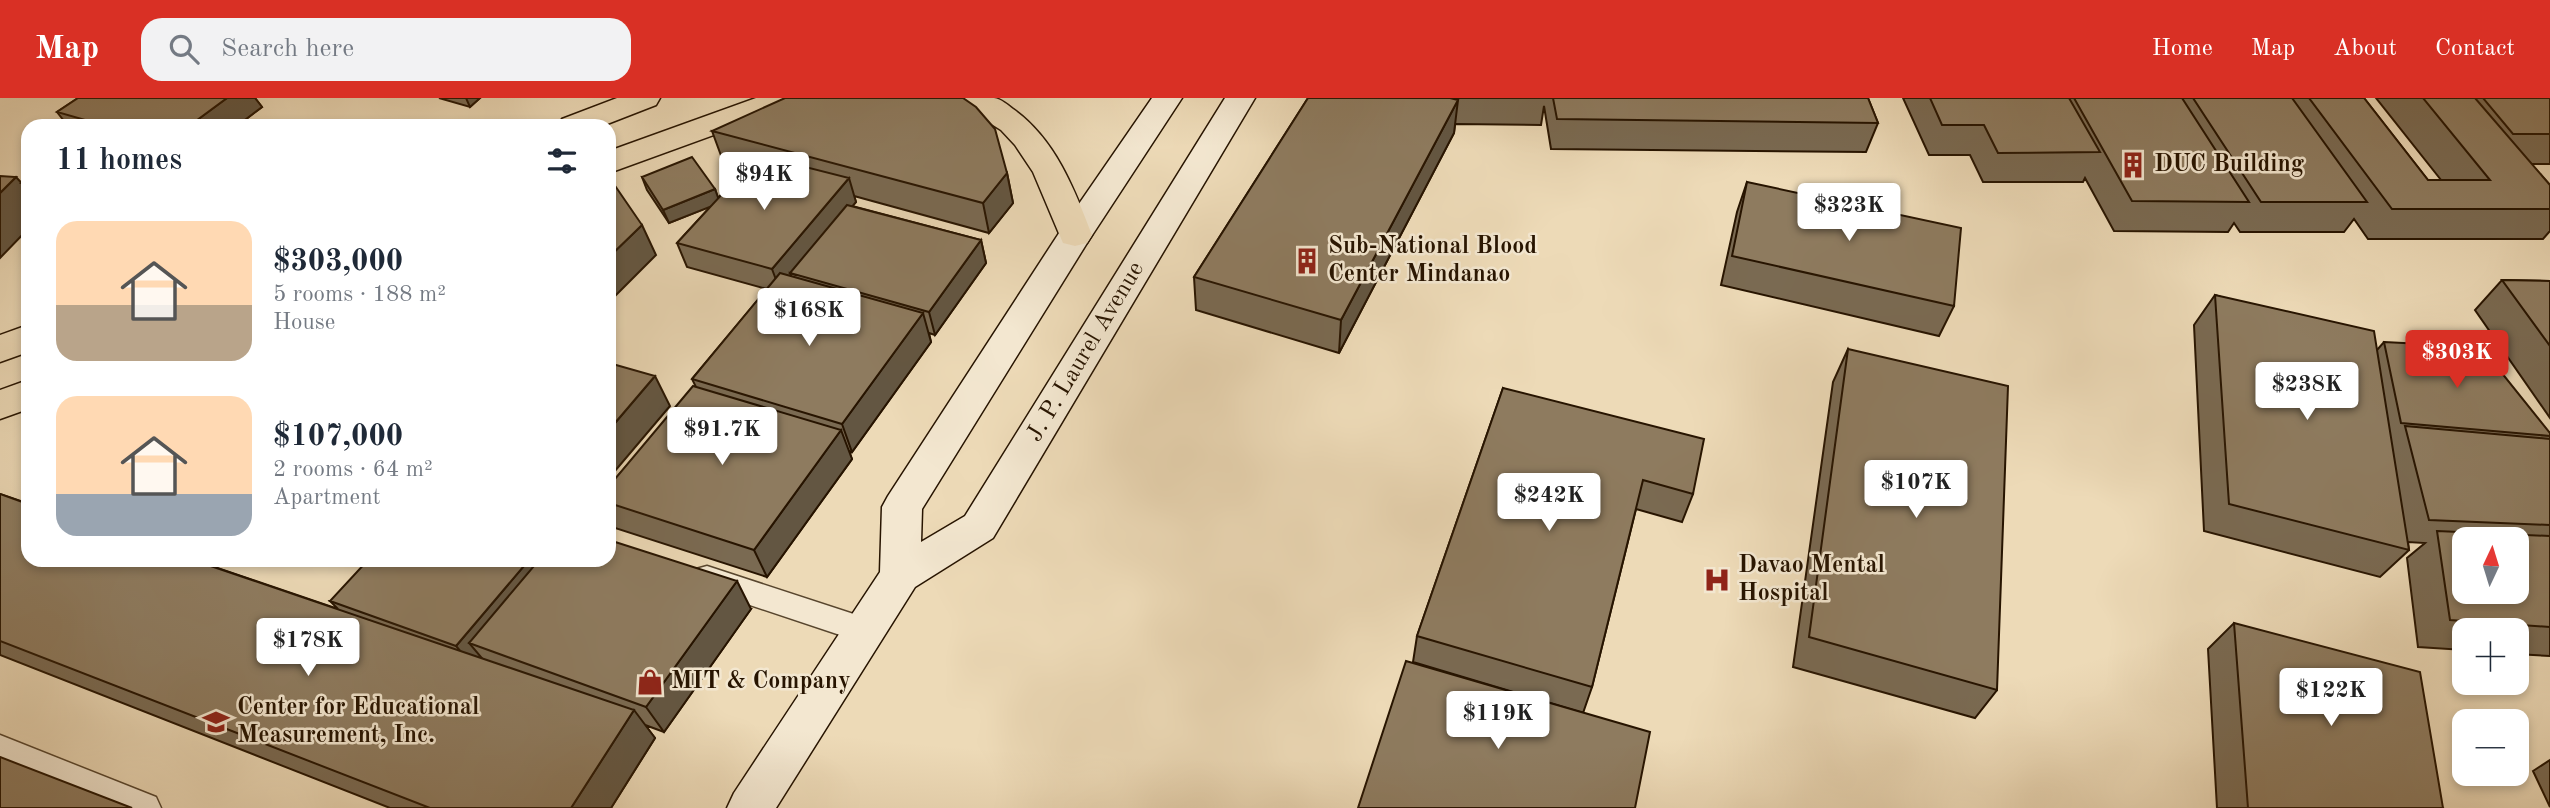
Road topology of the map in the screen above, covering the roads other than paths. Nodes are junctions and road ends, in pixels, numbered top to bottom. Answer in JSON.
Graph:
{"nodes":[{"id":1,"x":645,"y":98,"type":"edge"},
{"id":2,"x":659,"y":98,"type":"edge"},
{"id":3,"x":785,"y":98,"type":"edge"},
{"id":4,"x":972,"y":98,"type":"edge"},
{"id":5,"x":1167,"y":98,"type":"edge"},
{"id":6,"x":1240,"y":98,"type":"edge"},
{"id":7,"x":591,"y":119,"type":"edge"},
{"id":8,"x":681,"y":135,"type":"junction"},
{"id":9,"x":616,"y":160,"type":"edge"},
{"id":10,"x":1075,"y":234,"type":"junction"},
{"id":11,"x":21,"y":341,"type":"edge"},
{"id":12,"x":0,"y":349,"type":"edge"},
{"id":13,"x":21,"y":397,"type":"edge"},
{"id":14,"x":0,"y":405,"type":"edge"},
{"id":15,"x":686,"y":572,"type":"edge"},
{"id":16,"x":900,"y":575,"type":"junction"},
{"id":17,"x":867,"y":631,"type":"junction"},
{"id":18,"x":0,"y":750,"type":"edge"},
{"id":19,"x":144,"y":808,"type":"edge"},
{"id":20,"x":750,"y":808,"type":"edge"}],
"edges":[{"from":1,"to":7,"type":"main road"},
{"from":2,"to":8,"type":"main road"},
{"from":3,"to":8,"type":"main road"},
{"from":4,"to":10,"type":"main road"},
{"from":5,"to":10,"type":"main road","name":"J. P. Laurel Avenue"},
{"from":6,"to":16,"type":"main road","name":"J. P. Laurel Avenue"},
{"from":8,"to":9,"type":"main road"},
{"from":10,"to":16,"type":"main road","name":"J. P. Laurel Avenue"},
{"from":11,"to":12,"type":"main road"},
{"from":13,"to":14,"type":"main road"},
{"from":15,"to":17,"type":"lane"},
{"from":16,"to":17,"type":"main road","name":"J. P. Laurel Avenue"},
{"from":17,"to":20,"type":"main road","name":"J. P. Laurel Avenue"},
{"from":18,"to":19,"type":"lane"}]}
